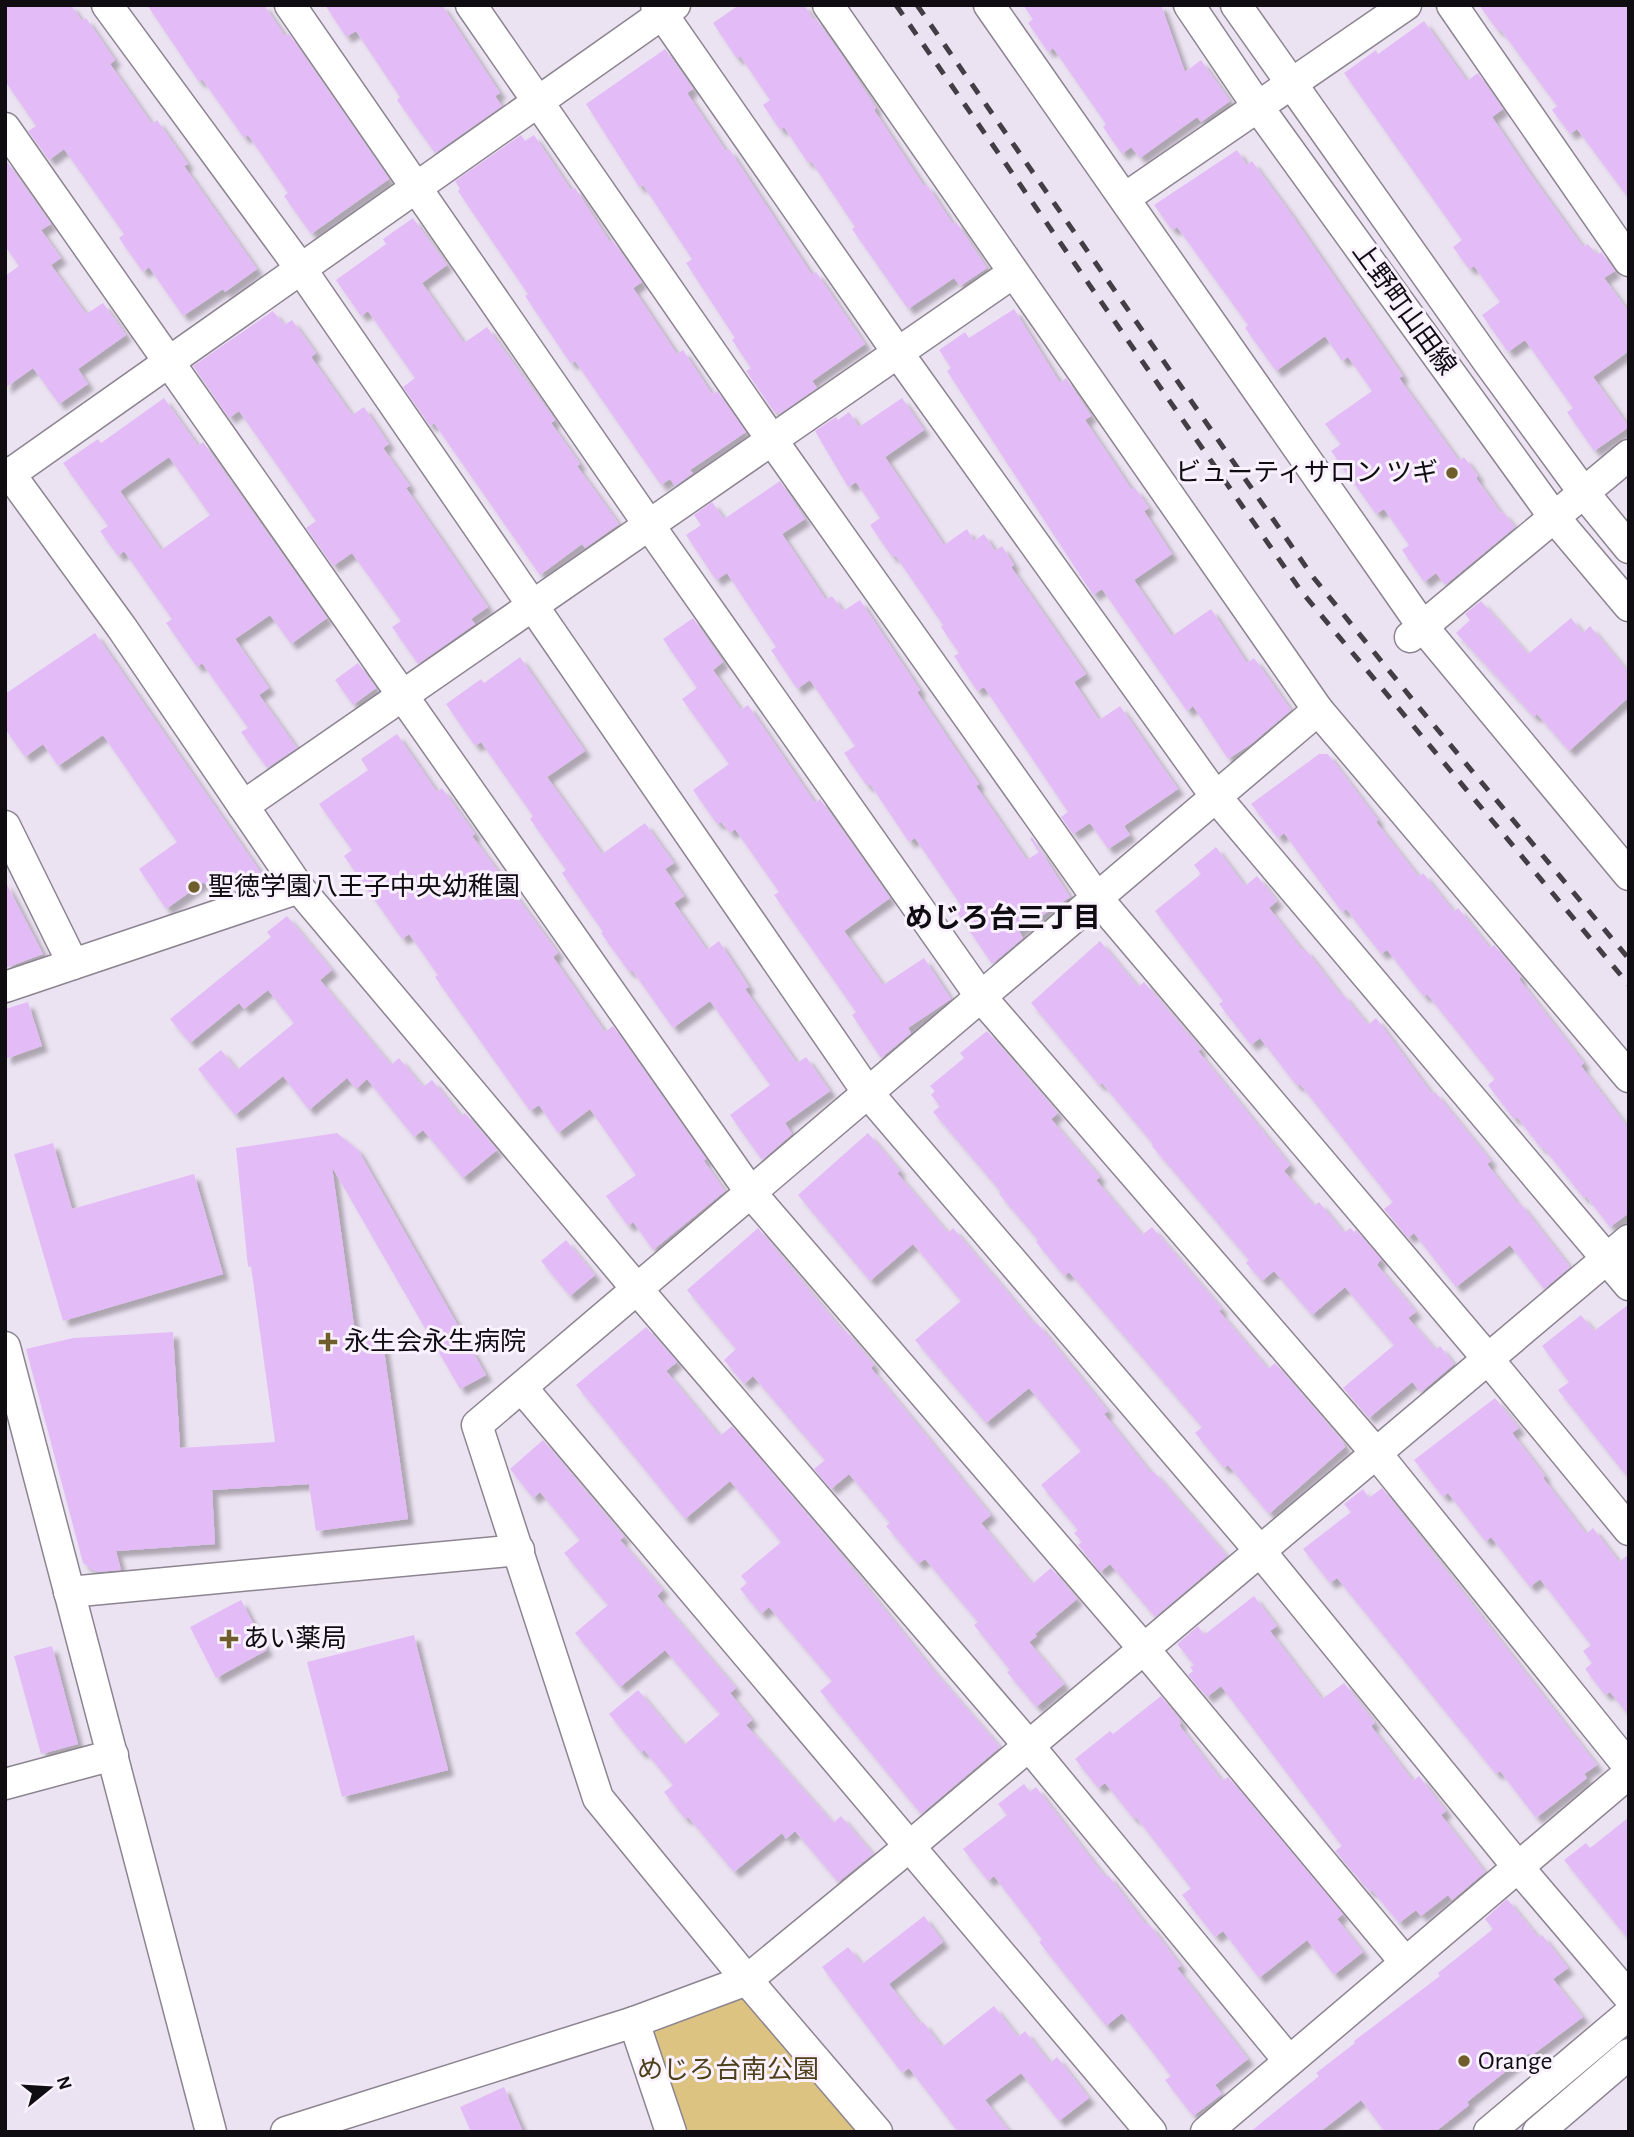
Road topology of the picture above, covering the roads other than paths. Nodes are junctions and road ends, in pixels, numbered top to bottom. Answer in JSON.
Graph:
{"nodes":[{"id":1,"x":107,"y":5,"type":"edge"},
{"id":2,"x":289,"y":5,"type":"edge"},
{"id":3,"x":471,"y":5,"type":"edge"},
{"id":4,"x":828,"y":5,"type":"edge"},
{"id":5,"x":989,"y":5,"type":"edge"},
{"id":6,"x":1189,"y":5,"type":"edge"},
{"id":7,"x":1236,"y":5,"type":"edge"},
{"id":8,"x":1406,"y":5,"type":"edge"},
{"id":9,"x":1452,"y":5,"type":"edge"},
{"id":10,"x":665,"y":8,"type":"edge"},
{"id":11,"x":1291,"y":85,"type":"junction"},
{"id":12,"x":538,"y":102,"type":"junction"},
{"id":13,"x":1258,"y":107,"type":"junction"},
{"id":14,"x":5,"y":128,"type":"edge"},
{"id":15,"x":416,"y":188,"type":"junction"},
{"id":16,"x":1125,"y":198,"type":"junction"},
{"id":17,"x":1393,"y":228,"type":"junction"},
{"id":18,"x":1363,"y":253,"type":"junction"},
{"id":19,"x":1629,"y":261,"type":"edge"},
{"id":20,"x":300,"y":269,"type":"junction"},
{"id":21,"x":1013,"y":273,"type":"junction"},
{"id":22,"x":898,"y":353,"type":"junction"},
{"id":23,"x":169,"y":362,"type":"junction"},
{"id":24,"x":1489,"y":363,"type":"junction"},
{"id":25,"x":1458,"y":384,"type":"junction"},
{"id":26,"x":772,"y":440,"type":"junction"},
{"id":27,"x":1629,"y":455,"type":"edge"},
{"id":28,"x":7,"y":473,"type":"edge"},
{"id":29,"x":1584,"y":493,"type":"junction"},
{"id":30,"x":1554,"y":517,"type":"junction"},
{"id":31,"x":649,"y":525,"type":"junction"},
{"id":32,"x":1629,"y":548,"type":"edge"},
{"id":33,"x":532,"y":606,"type":"junction"},
{"id":34,"x":1629,"y":606,"type":"edge"},
{"id":35,"x":1416,"y":632,"type":"junction"},
{"id":36,"x":402,"y":696,"type":"junction"},
{"id":37,"x":1318,"y":710,"type":"junction"},
{"id":38,"x":1216,"y":797,"type":"junction"},
{"id":39,"x":243,"y":806,"type":"junction"},
{"id":40,"x":5,"y":826,"type":"edge"},
{"id":41,"x":1629,"y":875,"type":"edge"},
{"id":42,"x":299,"y":888,"type":"junction"},
{"id":43,"x":1097,"y":898,"type":"junction"},
{"id":44,"x":74,"y":964,"type":"junction"},
{"id":45,"x":5,"y":987,"type":"edge"},
{"id":46,"x":981,"y":997,"type":"junction"},
{"id":47,"x":1629,"y":1077,"type":"edge"},
{"id":48,"x":868,"y":1093,"type":"junction"},
{"id":49,"x":751,"y":1193,"type":"junction"},
{"id":50,"x":1618,"y":1249,"type":"edge"},
{"id":51,"x":1629,"y":1285,"type":"edge"},
{"id":52,"x":637,"y":1289,"type":"junction"},
{"id":53,"x":5,"y":1347,"type":"edge"},
{"id":54,"x":1488,"y":1359,"type":"junction"},
{"id":55,"x":522,"y":1388,"type":"junction"},
{"id":56,"x":1376,"y":1453,"type":"junction"},
{"id":57,"x":1629,"y":1531,"type":"edge"},
{"id":58,"x":519,"y":1550,"type":"junction"},
{"id":59,"x":1260,"y":1551,"type":"junction"},
{"id":60,"x":69,"y":1592,"type":"junction"},
{"id":61,"x":1144,"y":1648,"type":"junction"},
{"id":62,"x":1028,"y":1746,"type":"junction"},
{"id":63,"x":113,"y":1755,"type":"junction"},
{"id":64,"x":1629,"y":1767,"type":"edge"},
{"id":65,"x":1629,"y":1773,"type":"edge"},
{"id":66,"x":5,"y":1784,"type":"edge"},
{"id":67,"x":910,"y":1846,"type":"junction"},
{"id":68,"x":1518,"y":1867,"type":"junction"},
{"id":69,"x":1405,"y":1962,"type":"junction"},
{"id":70,"x":747,"y":1980,"type":"junction"},
{"id":71,"x":1629,"y":1997,"type":"edge"},
{"id":72,"x":1629,"y":2014,"type":"edge"},
{"id":73,"x":634,"y":2022,"type":"junction"},
{"id":74,"x":1629,"y":2054,"type":"edge"},
{"id":75,"x":1289,"y":2061,"type":"junction"},
{"id":76,"x":340,"y":2124,"type":"edge"},
{"id":77,"x":211,"y":2132,"type":"edge"},
{"id":78,"x":286,"y":2132,"type":"edge"},
{"id":79,"x":671,"y":2132,"type":"edge"},
{"id":80,"x":877,"y":2132,"type":"edge"},
{"id":81,"x":1151,"y":2132,"type":"edge"},
{"id":82,"x":1206,"y":2132,"type":"edge"},
{"id":83,"x":1489,"y":2132,"type":"edge"},
{"id":84,"x":1538,"y":2132,"type":"edge"}],
"edges":[{"from":1,"to":20,"type":"street"},
{"from":2,"to":15,"type":"street"},
{"from":3,"to":12,"type":"street"},
{"from":4,"to":21,"type":"street"},
{"from":5,"to":16,"type":"street"},
{"from":6,"to":13,"type":"street","name":"上野町山田線"},
{"from":7,"to":11,"type":"street","name":"上野町山田線"},
{"from":8,"to":11,"type":"street"},
{"from":9,"to":19,"type":"street"},
{"from":10,"to":12,"type":"street"},
{"from":10,"to":22,"type":"street"},
{"from":11,"to":13,"type":"street"},
{"from":11,"to":17,"type":"street","name":"上野町山田線"},
{"from":12,"to":15,"type":"street"},
{"from":12,"to":26,"type":"street"},
{"from":13,"to":16,"type":"street"},
{"from":13,"to":18,"type":"street","name":"上野町山田線"},
{"from":14,"to":23,"type":"street"},
{"from":15,"to":20,"type":"street"},
{"from":15,"to":31,"type":"street"},
{"from":16,"to":35,"type":"street"},
{"from":17,"to":18,"type":"street"},
{"from":17,"to":24,"type":"street","name":"上野町山田線"},
{"from":18,"to":25,"type":"street","name":"上野町山田線"},
{"from":20,"to":23,"type":"street"},
{"from":20,"to":33,"type":"street"},
{"from":21,"to":22,"type":"street"},
{"from":21,"to":37,"type":"street"},
{"from":22,"to":26,"type":"street"},
{"from":22,"to":38,"type":"street"},
{"from":23,"to":28,"type":"street"},
{"from":23,"to":36,"type":"street"},
{"from":24,"to":25,"type":"street"},
{"from":24,"to":29,"type":"street","name":"上野町山田線"},
{"from":25,"to":30,"type":"street","name":"上野町山田線"},
{"from":26,"to":31,"type":"street"},
{"from":26,"to":43,"type":"street"},
{"from":27,"to":29,"type":"street"},
{"from":28,"to":39,"type":"street"},
{"from":29,"to":30,"type":"street"},
{"from":29,"to":32,"type":"street","name":"上野町山田線"},
{"from":30,"to":34,"type":"street","name":"上野町山田線"},
{"from":30,"to":35,"type":"street"},
{"from":31,"to":33,"type":"street"},
{"from":31,"to":46,"type":"street"},
{"from":33,"to":36,"type":"street"},
{"from":33,"to":48,"type":"street"},
{"from":35,"to":41,"type":"street"},
{"from":36,"to":39,"type":"street"},
{"from":36,"to":49,"type":"street"},
{"from":37,"to":38,"type":"street"},
{"from":37,"to":47,"type":"street"},
{"from":38,"to":43,"type":"street"},
{"from":38,"to":50,"type":"street"},
{"from":39,"to":42,"type":"street"},
{"from":40,"to":44,"type":"street"},
{"from":42,"to":44,"type":"street"},
{"from":42,"to":52,"type":"street"},
{"from":43,"to":46,"type":"street"},
{"from":43,"to":54,"type":"street"},
{"from":44,"to":45,"type":"street"},
{"from":46,"to":48,"type":"street"},
{"from":46,"to":56,"type":"street"},
{"from":48,"to":49,"type":"street"},
{"from":48,"to":59,"type":"street"},
{"from":49,"to":52,"type":"street"},
{"from":49,"to":61,"type":"street"},
{"from":50,"to":51,"type":"street"},
{"from":50,"to":54,"type":"street"},
{"from":52,"to":55,"type":"street"},
{"from":52,"to":62,"type":"street"},
{"from":53,"to":60,"type":"street"},
{"from":54,"to":56,"type":"street"},
{"from":54,"to":57,"type":"street"},
{"from":55,"to":58,"type":"street"},
{"from":55,"to":67,"type":"street"},
{"from":56,"to":59,"type":"street"},
{"from":56,"to":64,"type":"street"},
{"from":58,"to":60,"type":"street"},
{"from":58,"to":70,"type":"street"},
{"from":59,"to":61,"type":"street"},
{"from":59,"to":68,"type":"street"},
{"from":60,"to":63,"type":"street"},
{"from":61,"to":62,"type":"street"},
{"from":61,"to":69,"type":"street"},
{"from":62,"to":67,"type":"street"},
{"from":62,"to":75,"type":"street"},
{"from":63,"to":66,"type":"street"},
{"from":63,"to":77,"type":"street"},
{"from":65,"to":68,"type":"street"},
{"from":67,"to":70,"type":"street"},
{"from":67,"to":81,"type":"street"},
{"from":68,"to":69,"type":"street"},
{"from":68,"to":71,"type":"street"},
{"from":69,"to":75,"type":"street"},
{"from":70,"to":73,"type":"street"},
{"from":70,"to":80,"type":"street"},
{"from":72,"to":83,"type":"street"},
{"from":73,"to":76,"type":"street"},
{"from":73,"to":79,"type":"street"},
{"from":74,"to":84,"type":"street"},
{"from":75,"to":82,"type":"street"},
{"from":76,"to":78,"type":"street"}]}
